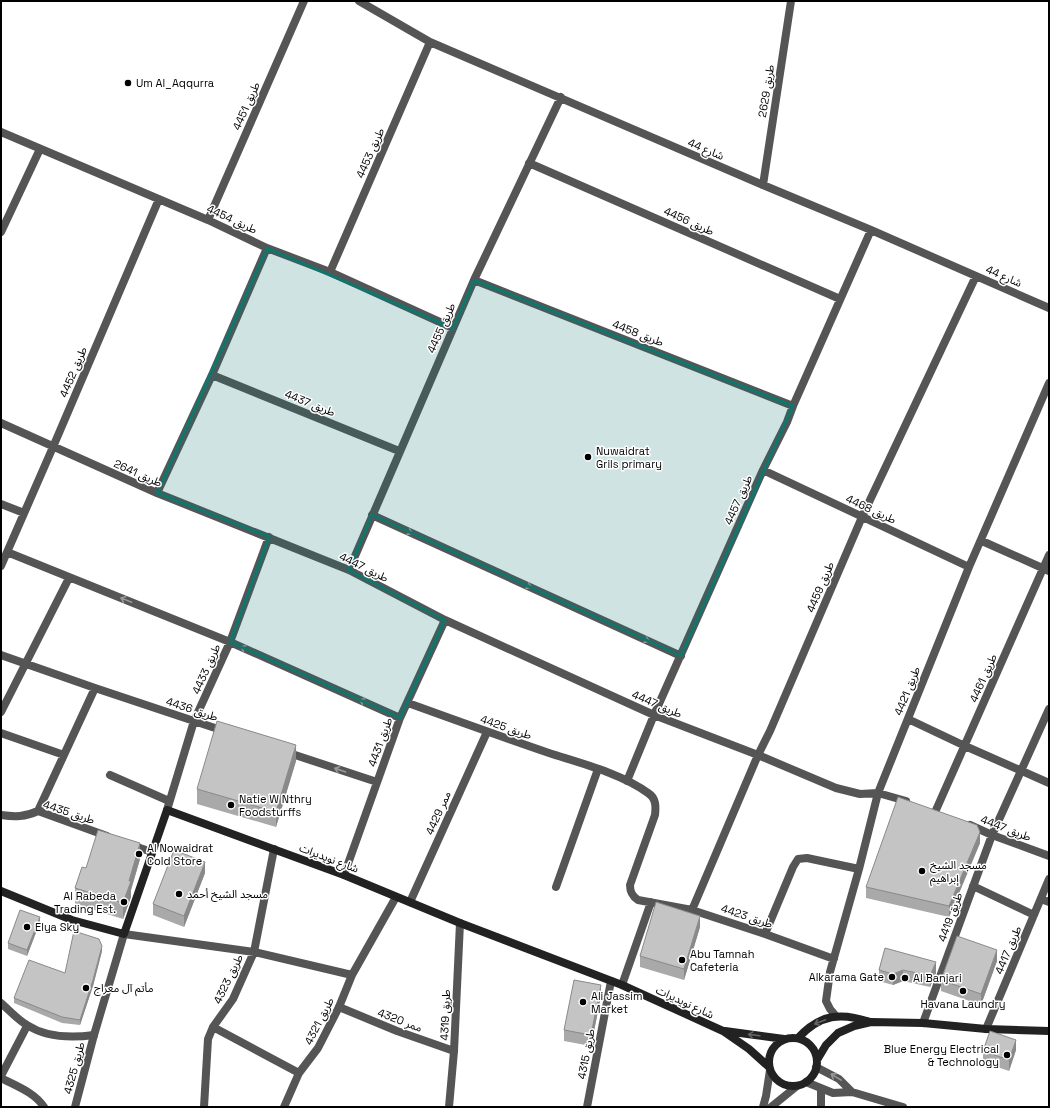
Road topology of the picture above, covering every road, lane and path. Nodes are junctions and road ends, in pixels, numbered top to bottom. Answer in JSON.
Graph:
{"nodes":[{"id":1,"x":304,"y":1,"type":"edge"},
{"id":2,"x":359,"y":1,"type":"edge"},
{"id":3,"x":791,"y":1,"type":"edge"},
{"id":4,"x":430,"y":42,"type":"junction"},
{"id":5,"x":561,"y":97,"type":"junction"},
{"id":6,"x":1,"y":132,"type":"edge"},
{"id":7,"x":40,"y":149,"type":"junction"},
{"id":8,"x":529,"y":163,"type":"junction"},
{"id":9,"x":763,"y":185,"type":"junction"},
{"id":10,"x":159,"y":199,"type":"junction"},
{"id":11,"x":208,"y":220,"type":"junction"},
{"id":12,"x":871,"y":230,"type":"junction"},
{"id":13,"x":1,"y":232,"type":"edge"},
{"id":14,"x":267,"y":248,"type":"junction"},
{"id":15,"x":330,"y":272,"type":"junction"},
{"id":16,"x":976,"y":276,"type":"junction"},
{"id":17,"x":474,"y":280,"type":"junction"},
{"id":18,"x":840,"y":299,"type":"junction"},
{"id":19,"x":1049,"y":308,"type":"edge"},
{"id":20,"x":453,"y":328,"type":"junction"},
{"id":21,"x":212,"y":375,"type":"junction"},
{"id":22,"x":1049,"y":383,"type":"edge"},
{"id":23,"x":793,"y":406,"type":"junction"},
{"id":24,"x":1,"y":423,"type":"edge"},
{"id":25,"x":53,"y":447,"type":"junction"},
{"id":26,"x":400,"y":451,"type":"junction"},
{"id":27,"x":763,"y":470,"type":"junction"},
{"id":28,"x":157,"y":493,"type":"junction"},
{"id":29,"x":1,"y":504,"type":"edge"},
{"id":30,"x":24,"y":513,"type":"junction"},
{"id":31,"x":372,"y":515,"type":"junction"},
{"id":32,"x":862,"y":517,"type":"junction"},
{"id":33,"x":269,"y":538,"type":"junction"},
{"id":34,"x":982,"y":541,"type":"junction"},
{"id":35,"x":7,"y":552,"type":"junction"},
{"id":36,"x":1049,"y":555,"type":"edge"},
{"id":37,"x":1,"y":566,"type":"edge"},
{"id":38,"x":969,"y":567,"type":"junction"},
{"id":39,"x":349,"y":570,"type":"junction"},
{"id":40,"x":1046,"y":570,"type":"edge"},
{"id":41,"x":69,"y":578,"type":"junction"},
{"id":42,"x":445,"y":620,"type":"junction"},
{"id":43,"x":230,"y":642,"type":"junction"},
{"id":44,"x":1,"y":655,"type":"edge"},
{"id":45,"x":680,"y":656,"type":"junction"},
{"id":46,"x":26,"y":663,"type":"junction"},
{"id":47,"x":95,"y":688,"type":"junction"},
{"id":48,"x":408,"y":703,"type":"junction"},
{"id":49,"x":1049,"y":709,"type":"edge"},
{"id":50,"x":1,"y":712,"type":"edge"},
{"id":51,"x":654,"y":715,"type":"junction"},
{"id":52,"x":400,"y":718,"type":"junction"},
{"id":53,"x":908,"y":719,"type":"junction"},
{"id":54,"x":194,"y":721,"type":"junction"},
{"id":55,"x":487,"y":732,"type":"junction"},
{"id":56,"x":1,"y":733,"type":"edge"},
{"id":57,"x":232,"y":734,"type":"edge"},
{"id":58,"x":965,"y":746,"type":"junction"},
{"id":59,"x":276,"y":748,"type":"edge"},
{"id":60,"x":64,"y":755,"type":"junction"},
{"id":61,"x":758,"y":755,"type":"junction"},
{"id":62,"x":598,"y":769,"type":"junction"},
{"id":63,"x":1021,"y":771,"type":"junction"},
{"id":64,"x":110,"y":775,"type":"dead end"},
{"id":65,"x":627,"y":781,"type":"junction"},
{"id":66,"x":377,"y":782,"type":"junction"},
{"id":67,"x":1049,"y":783,"type":"edge"},
{"id":68,"x":878,"y":793,"type":"junction"},
{"id":69,"x":169,"y":801,"type":"junction"},
{"id":70,"x":914,"y":804,"type":"edge"},
{"id":71,"x":167,"y":810,"type":"junction"},
{"id":72,"x":936,"y":810,"type":"edge"},
{"id":73,"x":38,"y":811,"type":"junction"},
{"id":74,"x":1,"y":815,"type":"edge"},
{"id":75,"x":964,"y":823,"type":"edge"},
{"id":76,"x":992,"y":835,"type":"junction"},
{"id":77,"x":274,"y":848,"type":"junction"},
{"id":78,"x":152,"y":852,"type":"junction"},
{"id":79,"x":1049,"y":856,"type":"edge"},
{"id":80,"x":859,"y":869,"type":"junction"},
{"id":81,"x":344,"y":875,"type":"junction"},
{"id":82,"x":1049,"y":879,"type":"edge"},
{"id":83,"x":973,"y":886,"type":"junction"},
{"id":84,"x":556,"y":887,"type":"dead end"},
{"id":85,"x":1,"y":891,"type":"edge"},
{"id":86,"x":396,"y":897,"type":"junction"},
{"id":87,"x":1041,"y":899,"type":"junction"},
{"id":88,"x":410,"y":902,"type":"junction"},
{"id":89,"x":651,"y":902,"type":"junction"},
{"id":90,"x":1049,"y":902,"type":"edge"},
{"id":91,"x":692,"y":910,"type":"junction"},
{"id":92,"x":1034,"y":914,"type":"junction"},
{"id":93,"x":460,"y":923,"type":"junction"},
{"id":94,"x":124,"y":934,"type":"junction"},
{"id":95,"x":765,"y":934,"type":"junction"},
{"id":96,"x":254,"y":952,"type":"junction"},
{"id":97,"x":834,"y":959,"type":"junction"},
{"id":98,"x":352,"y":974,"type":"junction"},
{"id":99,"x":611,"y":981,"type":"junction"},
{"id":100,"x":622,"y":985,"type":"junction"},
{"id":101,"x":1,"y":1004,"type":"edge"},
{"id":102,"x":339,"y":1007,"type":"junction"},
{"id":103,"x":836,"y":1016,"type":"junction"},
{"id":104,"x":871,"y":1022,"type":"junction"},
{"id":105,"x":923,"y":1023,"type":"junction"},
{"id":106,"x":27,"y":1026,"type":"junction"},
{"id":107,"x":213,"y":1027,"type":"junction"},
{"id":108,"x":986,"y":1029,"type":"junction"},
{"id":109,"x":723,"y":1031,"type":"junction"},
{"id":110,"x":1049,"y":1031,"type":"edge"},
{"id":111,"x":94,"y":1035,"type":"junction"},
{"id":112,"x":798,"y":1038,"type":"junction"},
{"id":113,"x":784,"y":1039,"type":"junction"},
{"id":114,"x":454,"y":1051,"type":"junction"},
{"id":115,"x":817,"y":1063,"type":"junction"},
{"id":116,"x":769,"y":1068,"type":"junction"},
{"id":117,"x":299,"y":1073,"type":"junction"},
{"id":118,"x":1,"y":1077,"type":"edge"},
{"id":119,"x":806,"y":1082,"type":"junction"},
{"id":120,"x":797,"y":1086,"type":"junction"},
{"id":121,"x":821,"y":1089,"type":"junction"},
{"id":122,"x":852,"y":1092,"type":"junction"},
{"id":123,"x":44,"y":1107,"type":"edge"},
{"id":124,"x":75,"y":1107,"type":"edge"},
{"id":125,"x":204,"y":1107,"type":"edge"},
{"id":126,"x":284,"y":1107,"type":"edge"},
{"id":127,"x":449,"y":1107,"type":"edge"},
{"id":128,"x":587,"y":1107,"type":"edge"},
{"id":129,"x":763,"y":1107,"type":"edge"},
{"id":130,"x":771,"y":1107,"type":"edge"},
{"id":131,"x":821,"y":1107,"type":"edge"},
{"id":132,"x":900,"y":1107,"type":"edge"}],
"edges":[{"from":1,"to":11,"type":"street","name":"طريق 4451"},
{"from":2,"to":4,"type":"street","name":"شارع 44"},
{"from":3,"to":9,"type":"street","name":"طريق 2629"},
{"from":4,"to":5,"type":"street","name":"شارع 44"},
{"from":4,"to":15,"type":"street","name":"طريق 4453"},
{"from":5,"to":8,"type":"street","name":"طريق 4455"},
{"from":5,"to":9,"type":"street","name":"شارع 44"},
{"from":6,"to":7,"type":"street","name":"طريق 4454"},
{"from":7,"to":10,"type":"street","name":"طريق 4454"},
{"from":7,"to":13,"type":"street"},
{"from":8,"to":17,"type":"street","name":"طريق 4455"},
{"from":8,"to":18,"type":"street","name":"طريق 4456"},
{"from":9,"to":12,"type":"street","name":"شارع 44"},
{"from":10,"to":11,"type":"street","name":"طريق 4454"},
{"from":10,"to":25,"type":"street","name":"طريق 4452"},
{"from":11,"to":14,"type":"street","name":"طريق 4454"},
{"from":12,"to":16,"type":"street","name":"شارع 44"},
{"from":12,"to":18,"type":"street","name":"طريق 4457"},
{"from":14,"to":15,"type":"street","name":"طريق 4454"},
{"from":14,"to":21,"type":"street"},
{"from":15,"to":20,"type":"street","name":"طريق 4454"},
{"from":16,"to":19,"type":"street","name":"شارع 44"},
{"from":16,"to":32,"type":"street","name":"طريق 4459"},
{"from":17,"to":20,"type":"street","name":"طريق 4455"},
{"from":17,"to":23,"type":"street","name":"طريق 4458"},
{"from":18,"to":23,"type":"street","name":"طريق 4457"},
{"from":20,"to":26,"type":"street","name":"طريق 4455"},
{"from":21,"to":26,"type":"street","name":"طريق 4437"},
{"from":21,"to":28,"type":"street"},
{"from":22,"to":34,"type":"street","name":"طريق 4421"},
{"from":23,"to":27,"type":"street","name":"طريق 4457"},
{"from":24,"to":25,"type":"street","name":"طريق 2641"},
{"from":25,"to":28,"type":"street","name":"طريق 2641"},
{"from":25,"to":30,"type":"street","name":"طريق 4452"},
{"from":26,"to":31,"type":"street","name":"طريق 4455"},
{"from":27,"to":32,"type":"street","name":"طريق 4468"},
{"from":27,"to":45,"type":"street","name":"طريق 4457"},
{"from":28,"to":33,"type":"street","name":"طريق 2641"},
{"from":29,"to":30,"type":"street"},
{"from":30,"to":35,"type":"street","name":"طريق 4452"},
{"from":31,"to":39,"type":"street","name":"طريق 4455"},
{"from":31,"to":45,"type":"street","one_way":true},
{"from":32,"to":38,"type":"street","name":"طريق 4468"},
{"from":32,"to":61,"type":"street","name":"طريق 4459"},
{"from":33,"to":39,"type":"street","name":"طريق 4447"},
{"from":33,"to":43,"type":"street","name":"طريق 4433"},
{"from":34,"to":38,"type":"street","name":"طريق 4421"},
{"from":34,"to":40,"type":"street"},
{"from":35,"to":37,"type":"street","name":"طريق 4452"},
{"from":35,"to":41,"type":"street"},
{"from":36,"to":40,"type":"street","name":"طريق 4461"},
{"from":38,"to":53,"type":"street","name":"طريق 4421"},
{"from":39,"to":42,"type":"street","name":"طريق 4447"},
{"from":40,"to":58,"type":"street","name":"طريق 4461"},
{"from":43,"to":41,"type":"street","one_way":true},
{"from":41,"to":46,"type":"street"},
{"from":42,"to":48,"type":"street","name":"طريق 4431"},
{"from":42,"to":51,"type":"street","name":"طريق 4447"},
{"from":52,"to":43,"type":"street","one_way":true},
{"from":43,"to":54,"type":"street","name":"طريق 4433"},
{"from":44,"to":46,"type":"street","name":"طريق 4436"},
{"from":45,"to":51,"type":"street","name":"طريق 4457"},
{"from":46,"to":47,"type":"street","name":"طريق 4436"},
{"from":46,"to":50,"type":"street"},
{"from":47,"to":54,"type":"street","name":"طريق 4436"},
{"from":47,"to":60,"type":"street"},
{"from":48,"to":52,"type":"street","name":"طريق 4431"},
{"from":48,"to":55,"type":"street","name":"طريق 4425"},
{"from":49,"to":63,"type":"street","name":"طريق 4419"},
{"from":51,"to":61,"type":"street","name":"طريق 4447"},
{"from":51,"to":65,"type":"street","name":"طريق 4457"},
{"from":52,"to":66,"type":"street","name":"طريق 4431"},
{"from":53,"to":58,"type":"street"},
{"from":53,"to":68,"type":"street","name":"طريق 4421"},
{"from":54,"to":57,"type":"street","name":"طريق 4436"},
{"from":54,"to":69,"type":"street","name":"طريق 4433"},
{"from":55,"to":62,"type":"street","name":"طريق 4425"},
{"from":55,"to":88,"type":"street","name":"ممر 4429"},
{"from":56,"to":60,"type":"street"},
{"from":58,"to":63,"type":"street"},
{"from":58,"to":72,"type":"street","name":"طريق 4461"},
{"from":66,"to":59,"type":"street","one_way":true},
{"from":60,"to":73,"type":"street"},
{"from":61,"to":68,"type":"street","name":"طريق 4447"},
{"from":61,"to":91,"type":"street","name":"طريق 4459"},
{"from":62,"to":65,"type":"street","name":"طريق 4425"},
{"from":62,"to":84,"type":"street"},
{"from":63,"to":67,"type":"street"},
{"from":63,"to":76,"type":"street","name":"طريق 4419"},
{"from":64,"to":69,"type":"street"},
{"from":65,"to":89,"type":"street","name":"طريق 4425"},
{"from":66,"to":81,"type":"street","name":"طريق 4431"},
{"from":68,"to":70,"type":"street","name":"طريق 4447"},
{"from":68,"to":80,"type":"street","name":"طريق 4421"},
{"from":69,"to":71,"type":"street","name":"طريق 4433"},
{"from":71,"to":77,"type":"street","name":"شارع نويديرات"},
{"from":71,"to":78,"type":"street"},
{"from":73,"to":74,"type":"street","name":"طريق 4435"},
{"from":73,"to":78,"type":"street","name":"طريق 4435"},
{"from":75,"to":76,"type":"street","name":"طريق 4447"},
{"from":76,"to":79,"type":"street","name":"طريق 4447"},
{"from":76,"to":83,"type":"street","name":"طريق 4419"},
{"from":77,"to":81,"type":"street","name":"شارع نويديرات"},
{"from":77,"to":96,"type":"street","name":"طريق 4323"},
{"from":78,"to":94,"type":"street"},
{"from":80,"to":95,"type":"street"},
{"from":80,"to":97,"type":"street","name":"طريق 4421"},
{"from":81,"to":86,"type":"street","name":"شارع نويديرات"},
{"from":82,"to":87,"type":"street","name":"طريق 4417"},
{"from":83,"to":92,"type":"street"},
{"from":83,"to":105,"type":"street","name":"طريق 4419"},
{"from":85,"to":94,"type":"street"},
{"from":86,"to":88,"type":"street","name":"شارع نويديرات"},
{"from":86,"to":98,"type":"street","name":"طريق 4321"},
{"from":87,"to":90,"type":"street"},
{"from":87,"to":92,"type":"street","name":"طريق 4417"},
{"from":88,"to":93,"type":"street","name":"شارع نويديرات"},
{"from":89,"to":91,"type":"street","name":"طريق 4423"},
{"from":89,"to":100,"type":"street"},
{"from":91,"to":95,"type":"street","name":"طريق 4423"},
{"from":92,"to":108,"type":"street","name":"طريق 4417"},
{"from":93,"to":99,"type":"street","name":"شارع نويديرات"},
{"from":93,"to":114,"type":"street","name":"طريق 4319"},
{"from":94,"to":96,"type":"street","name":"طريق 4323"},
{"from":94,"to":111,"type":"street","name":"طريق 4325"},
{"from":95,"to":97,"type":"street","name":"طريق 4423"},
{"from":96,"to":98,"type":"street"},
{"from":96,"to":107,"type":"street","name":"طريق 4323"},
{"from":97,"to":103,"type":"street","name":"طريق 4421"},
{"from":98,"to":102,"type":"street","name":"طريق 4321"},
{"from":99,"to":100,"type":"street","name":"شارع نويديرات"},
{"from":99,"to":128,"type":"street","name":"طريق 4315"},
{"from":100,"to":109,"type":"street","name":"شارع نويديرات"},
{"from":101,"to":106,"type":"street","name":"طريق 4325"},
{"from":102,"to":114,"type":"street","name":"ممر 4320"},
{"from":102,"to":117,"type":"street","name":"طريق 4321"},
{"from":103,"to":104,"type":"street"},
{"from":103,"to":112,"type":"street","one_way":true},
{"from":104,"to":105,"type":"street"},
{"from":104,"to":115,"type":"street"},
{"from":105,"to":108,"type":"street"},
{"from":106,"to":111,"type":"street","name":"طريق 4325"},
{"from":106,"to":118,"type":"street"},
{"from":107,"to":117,"type":"street"},
{"from":107,"to":125,"type":"street","name":"طريق 4323"},
{"from":108,"to":110,"type":"street"},
{"from":113,"to":109,"type":"street","name":"شارع نويديرات","one_way":true},
{"from":109,"to":116,"type":"street","name":"شارع نويديرات"},
{"from":111,"to":124,"type":"street","name":"طريق 4325"},
{"from":112,"to":113,"type":"street"},
{"from":112,"to":115,"type":"street"},
{"from":113,"to":116,"type":"street"},
{"from":114,"to":127,"type":"street","name":"طريق 4319"},
{"from":115,"to":119,"type":"street"},
{"from":122,"to":115,"type":"street","one_way":true},
{"from":116,"to":120,"type":"street"},
{"from":116,"to":129,"type":"street"},
{"from":117,"to":126,"type":"street","name":"طريق 4321"},
{"from":118,"to":123,"type":"street"},
{"from":119,"to":120,"type":"street"},
{"from":119,"to":121,"type":"street"},
{"from":120,"to":130,"type":"street"},
{"from":121,"to":122,"type":"street"},
{"from":121,"to":131,"type":"street"},
{"from":122,"to":132,"type":"street"}]}
